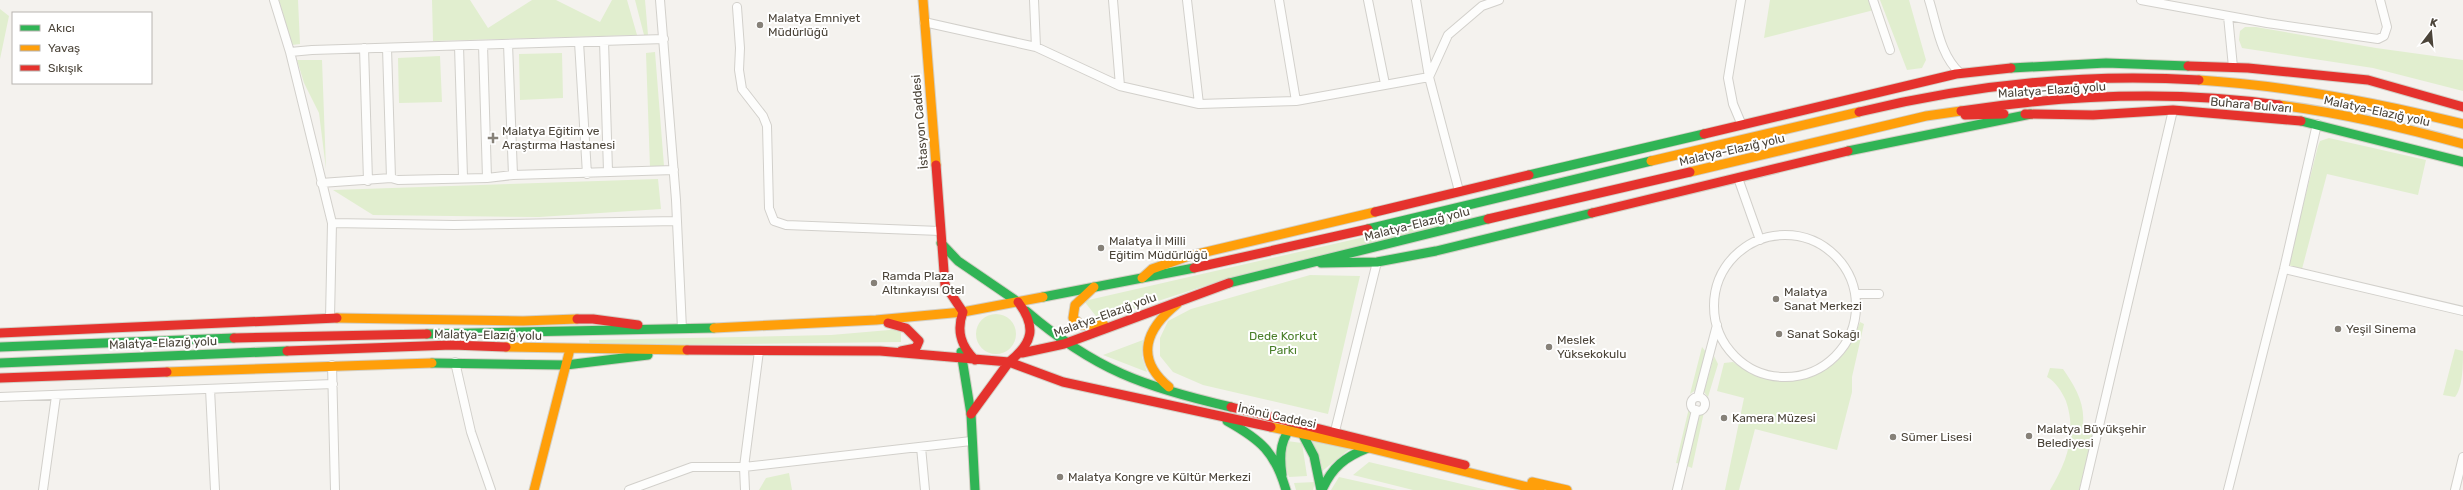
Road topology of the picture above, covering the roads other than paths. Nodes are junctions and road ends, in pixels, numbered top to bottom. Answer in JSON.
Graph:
{"nodes":[{"id":1,"x":274,"y":0,"type":"edge"},
{"id":2,"x":660,"y":0,"type":"edge"},
{"id":3,"x":923,"y":0,"type":"edge"},
{"id":4,"x":1034,"y":0,"type":"edge"},
{"id":5,"x":1113,"y":0,"type":"edge"},
{"id":6,"x":1187,"y":0,"type":"edge"},
{"id":7,"x":1279,"y":0,"type":"edge"},
{"id":8,"x":1368,"y":0,"type":"edge"},
{"id":9,"x":1416,"y":0,"type":"edge"},
{"id":10,"x":1499,"y":0,"type":"edge"},
{"id":11,"x":1741,"y":0,"type":"edge"},
{"id":12,"x":1873,"y":0,"type":"edge"},
{"id":13,"x":1929,"y":0,"type":"edge"},
{"id":14,"x":2141,"y":0,"type":"edge"},
{"id":15,"x":2380,"y":0,"type":"edge"},
{"id":16,"x":1481,"y":3,"type":"edge"},
{"id":17,"x":737,"y":7,"type":"dead end"},
{"id":18,"x":2228,"y":16,"type":"junction"},
{"id":19,"x":924,"y":22,"type":"junction"},
{"id":20,"x":664,"y":40,"type":"junction"},
{"id":21,"x":604,"y":41,"type":"junction"},
{"id":22,"x":579,"y":42,"type":"junction"},
{"id":23,"x":508,"y":44,"type":"junction"},
{"id":24,"x":483,"y":45,"type":"junction"},
{"id":25,"x":459,"y":46,"type":"junction"},
{"id":26,"x":1036,"y":46,"type":"junction"},
{"id":27,"x":364,"y":48,"type":"junction"},
{"id":28,"x":387,"y":48,"type":"junction"},
{"id":29,"x":1890,"y":50,"type":"dead end"},
{"id":30,"x":290,"y":52,"type":"junction"},
{"id":31,"x":2233,"y":67,"type":"junction"},
{"id":32,"x":1960,"y":73,"type":"junction"},
{"id":33,"x":1429,"y":77,"type":"junction"},
{"id":34,"x":1385,"y":84,"type":"junction"},
{"id":35,"x":1120,"y":86,"type":"junction"},
{"id":36,"x":1296,"y":101,"type":"junction"},
{"id":37,"x":1199,"y":104,"type":"junction"},
{"id":38,"x":2463,"y":107,"type":"edge"},
{"id":39,"x":2172,"y":110,"type":"junction"},
{"id":40,"x":2031,"y":114,"type":"junction"},
{"id":41,"x":1926,"y":116,"type":"junction"},
{"id":42,"x":1741,"y":123,"type":"junction"},
{"id":43,"x":2317,"y":124,"type":"junction"},
{"id":44,"x":2463,"y":124,"type":"edge"},
{"id":45,"x":2463,"y":144,"type":"edge"},
{"id":46,"x":2463,"y":162,"type":"edge"},
{"id":47,"x":674,"y":170,"type":"junction"},
{"id":48,"x":608,"y":172,"type":"junction"},
{"id":49,"x":587,"y":174,"type":"junction"},
{"id":50,"x":513,"y":175,"type":"junction"},
{"id":51,"x":463,"y":177,"type":"junction"},
{"id":52,"x":392,"y":178,"type":"junction"},
{"id":53,"x":487,"y":178,"type":"junction"},
{"id":54,"x":1738,"y":178,"type":"junction"},
{"id":55,"x":368,"y":181,"type":"junction"},
{"id":56,"x":321,"y":183,"type":"junction"},
{"id":57,"x":1458,"y":191,"type":"junction"},
{"id":58,"x":677,"y":221,"type":"junction"},
{"id":59,"x":332,"y":223,"type":"junction"},
{"id":60,"x":940,"y":231,"type":"junction"},
{"id":61,"x":1760,"y":240,"type":"junction"},
{"id":62,"x":941,"y":242,"type":"junction"},
{"id":63,"x":1312,"y":262,"type":"junction"},
{"id":64,"x":1377,"y":262,"type":"junction"},
{"id":65,"x":2284,"y":269,"type":"junction"},
{"id":66,"x":1141,"y":279,"type":"junction"},
{"id":67,"x":1094,"y":287,"type":"junction"},
{"id":68,"x":1856,"y":294,"type":"junction"},
{"id":69,"x":1879,"y":294,"type":"dead end"},
{"id":70,"x":1182,"y":299,"type":"junction"},
{"id":71,"x":1018,"y":302,"type":"junction"},
{"id":72,"x":1026,"y":311,"type":"junction"},
{"id":73,"x":2463,"y":311,"type":"edge"},
{"id":74,"x":963,"y":312,"type":"junction"},
{"id":75,"x":330,"y":318,"type":"junction"},
{"id":76,"x":876,"y":320,"type":"junction"},
{"id":77,"x":1120,"y":324,"type":"junction"},
{"id":78,"x":1717,"y":325,"type":"junction"},
{"id":79,"x":667,"y":329,"type":"junction"},
{"id":80,"x":682,"y":329,"type":"junction"},
{"id":81,"x":0,"y":332,"type":"edge"},
{"id":82,"x":961,"y":342,"type":"junction"},
{"id":83,"x":1064,"y":344,"type":"junction"},
{"id":84,"x":0,"y":346,"type":"edge"},
{"id":85,"x":570,"y":349,"type":"junction"},
{"id":86,"x":686,"y":350,"type":"junction"},
{"id":87,"x":759,"y":351,"type":"junction"},
{"id":88,"x":880,"y":351,"type":"junction"},
{"id":89,"x":1022,"y":353,"type":"junction"},
{"id":90,"x":961,"y":358,"type":"junction"},
{"id":91,"x":975,"y":360,"type":"junction"},
{"id":92,"x":455,"y":362,"type":"junction"},
{"id":93,"x":1009,"y":362,"type":"junction"},
{"id":94,"x":0,"y":363,"type":"edge"},
{"id":95,"x":332,"y":365,"type":"junction"},
{"id":96,"x":566,"y":365,"type":"junction"},
{"id":97,"x":0,"y":378,"type":"edge"},
{"id":98,"x":333,"y":384,"type":"junction"},
{"id":99,"x":210,"y":389,"type":"junction"},
{"id":100,"x":1180,"y":394,"type":"junction"},
{"id":101,"x":56,"y":396,"type":"junction"},
{"id":102,"x":0,"y":397,"type":"edge"},
{"id":103,"x":971,"y":414,"type":"junction"},
{"id":104,"x":1216,"y":415,"type":"junction"},
{"id":105,"x":1296,"y":422,"type":"junction"},
{"id":106,"x":1287,"y":430,"type":"junction"},
{"id":107,"x":1335,"y":431,"type":"junction"},
{"id":108,"x":1304,"y":434,"type":"junction"},
{"id":109,"x":971,"y":441,"type":"junction"},
{"id":110,"x":921,"y":447,"type":"junction"},
{"id":111,"x":1369,"y":448,"type":"junction"},
{"id":112,"x":2463,"y":457,"type":"edge"},
{"id":113,"x":744,"y":468,"type":"junction"},
{"id":114,"x":1282,"y":475,"type":"junction"},
{"id":115,"x":43,"y":490,"type":"edge"},
{"id":116,"x":215,"y":490,"type":"edge"},
{"id":117,"x":335,"y":490,"type":"edge"},
{"id":118,"x":492,"y":490,"type":"edge"},
{"id":119,"x":534,"y":490,"type":"edge"},
{"id":120,"x":629,"y":490,"type":"edge"},
{"id":121,"x":745,"y":490,"type":"edge"},
{"id":122,"x":925,"y":490,"type":"edge"},
{"id":123,"x":975,"y":490,"type":"edge"},
{"id":124,"x":1286,"y":490,"type":"edge"},
{"id":125,"x":1322,"y":490,"type":"edge"},
{"id":126,"x":1540,"y":490,"type":"edge"},
{"id":127,"x":1567,"y":490,"type":"edge"},
{"id":128,"x":1677,"y":490,"type":"edge"},
{"id":129,"x":2084,"y":490,"type":"edge"},
{"id":130,"x":2228,"y":490,"type":"edge"},
{"id":131,"x":2455,"y":490,"type":"edge"}],
"edges":[{"from":1,"to":30,"type":"street"},
{"from":2,"to":20,"type":"street"},
{"from":3,"to":19,"type":"main road","name":"İstasyon Caddesi"},
{"from":4,"to":26,"type":"street"},
{"from":5,"to":35,"type":"street"},
{"from":6,"to":37,"type":"street"},
{"from":7,"to":36,"type":"street"},
{"from":8,"to":34,"type":"street"},
{"from":9,"to":33,"type":"street"},
{"from":10,"to":16,"type":"street"},
{"from":11,"to":42,"type":"street"},
{"from":12,"to":29,"type":"street"},
{"from":13,"to":32,"type":"street"},
{"from":14,"to":18,"type":"street"},
{"from":15,"to":18,"type":"street"},
{"from":16,"to":33,"type":"street"},
{"from":17,"to":60,"type":"street"},
{"from":18,"to":31,"type":"street"},
{"from":19,"to":26,"type":"street"},
{"from":19,"to":60,"type":"main road","name":"İstasyon Caddesi"},
{"from":20,"to":21,"type":"street"},
{"from":20,"to":47,"type":"street"},
{"from":21,"to":22,"type":"street"},
{"from":21,"to":48,"type":"street"},
{"from":22,"to":23,"type":"street"},
{"from":22,"to":49,"type":"street"},
{"from":23,"to":24,"type":"street"},
{"from":23,"to":50,"type":"street"},
{"from":24,"to":25,"type":"street"},
{"from":24,"to":53,"type":"street"},
{"from":25,"to":28,"type":"street"},
{"from":25,"to":51,"type":"street"},
{"from":26,"to":35,"type":"street"},
{"from":27,"to":28,"type":"street"},
{"from":27,"to":30,"type":"street"},
{"from":27,"to":55,"type":"street"},
{"from":28,"to":52,"type":"street"},
{"from":30,"to":56,"type":"street"},
{"from":31,"to":32,"type":"main road"},
{"from":31,"to":38,"type":"main road"},
{"from":32,"to":42,"type":"main road"},
{"from":33,"to":34,"type":"street"},
{"from":33,"to":57,"type":"street"},
{"from":34,"to":36,"type":"street"},
{"from":35,"to":37,"type":"street"},
{"from":36,"to":37,"type":"street"},
{"from":39,"to":40,"type":"main road","name":"Buhara Bulvarı"},
{"from":39,"to":43,"type":"main road","name":"Buhara Bulvarı"},
{"from":39,"to":129,"type":"street"},
{"from":40,"to":41,"type":"main road"},
{"from":40,"to":54,"type":"main road"},
{"from":41,"to":45,"type":"main road","name":"Malatya-Elazığ yolu"},
{"from":41,"to":63,"type":"main road","name":"Malatya-Elazığ yolu"},
{"from":42,"to":57,"type":"main road"},
{"from":43,"to":46,"type":"main road","name":"Buhara Bulvarı"},
{"from":43,"to":65,"type":"street"},
{"from":44,"to":66,"type":"main road","name":"Malatya-Elazığ yolu"},
{"from":47,"to":48,"type":"street"},
{"from":47,"to":58,"type":"street"},
{"from":48,"to":49,"type":"street"},
{"from":49,"to":50,"type":"street"},
{"from":50,"to":53,"type":"street"},
{"from":51,"to":52,"type":"street"},
{"from":51,"to":53,"type":"street"},
{"from":52,"to":55,"type":"street"},
{"from":54,"to":61,"type":"street"},
{"from":54,"to":64,"type":"main road"},
{"from":55,"to":56,"type":"street"},
{"from":56,"to":59,"type":"street"},
{"from":57,"to":66,"type":"main road"},
{"from":58,"to":59,"type":"street"},
{"from":58,"to":80,"type":"street"},
{"from":59,"to":75,"type":"street"},
{"from":60,"to":62,"type":"main road","name":"İstasyon Caddesi"},
{"from":61,"to":68,"type":"street"},
{"from":61,"to":78,"type":"street"},
{"from":62,"to":71,"type":"main road"},
{"from":62,"to":74,"type":"main road","name":"İstasyon Caddesi"},
{"from":63,"to":64,"type":"main road"},
{"from":63,"to":70,"type":"main road","name":"Malatya-Elazığ yolu"},
{"from":64,"to":107,"type":"street"},
{"from":65,"to":73,"type":"street"},
{"from":65,"to":130,"type":"street"},
{"from":66,"to":67,"type":"main road","name":"Malatya-Elazığ yolu"},
{"from":67,"to":71,"type":"main road","name":"Malatya-Elazığ yolu"},
{"from":67,"to":77,"type":"main road"},
{"from":68,"to":69,"type":"street"},
{"from":68,"to":78,"type":"street"},
{"from":70,"to":77,"type":"main road","name":"Malatya-Elazığ yolu"},
{"from":70,"to":100,"type":"main road"},
{"from":71,"to":72,"type":"main road"},
{"from":71,"to":74,"type":"main road"},
{"from":72,"to":83,"type":"main road"},
{"from":72,"to":89,"type":"main road"},
{"from":74,"to":76,"type":"main road","name":"Malatya-Elazığ yolu"},
{"from":74,"to":82,"type":"main road"},
{"from":75,"to":79,"type":"main road"},
{"from":75,"to":81,"type":"main road"},
{"from":76,"to":80,"type":"main road","name":"Malatya-Elazığ yolu"},
{"from":76,"to":88,"type":"main road"},
{"from":77,"to":83,"type":"main road","name":"Malatya-Elazığ yolu"},
{"from":78,"to":128,"type":"street"},
{"from":79,"to":80,"type":"main road","name":"Malatya-Elazığ yolu"},
{"from":79,"to":84,"type":"main road","name":"Malatya-Elazığ yolu"},
{"from":82,"to":90,"type":"main road"},
{"from":82,"to":91,"type":"main road"},
{"from":83,"to":89,"type":"main road","name":"Malatya-Elazığ yolu"},
{"from":83,"to":100,"type":"main road"},
{"from":85,"to":86,"type":"main road","name":"Malatya-Elazığ yolu"},
{"from":85,"to":94,"type":"main road","name":"Malatya-Elazığ yolu"},
{"from":85,"to":96,"type":"main road"},
{"from":86,"to":87,"type":"main road","name":"Malatya-Elazığ yolu"},
{"from":86,"to":96,"type":"main road"},
{"from":87,"to":88,"type":"main road","name":"Malatya-Elazığ yolu"},
{"from":87,"to":113,"type":"street"},
{"from":88,"to":90,"type":"main road","name":"Malatya-Elazığ yolu"},
{"from":89,"to":93,"type":"main road"},
{"from":90,"to":91,"type":"main road","name":"Malatya-Elazığ yolu"},
{"from":90,"to":103,"type":"main road"},
{"from":91,"to":93,"type":"main road"},
{"from":92,"to":95,"type":"main road"},
{"from":92,"to":96,"type":"main road"},
{"from":92,"to":118,"type":"street"},
{"from":93,"to":103,"type":"main road"},
{"from":93,"to":104,"type":"main road","name":"İnönü Caddesi"},
{"from":95,"to":97,"type":"main road"},
{"from":95,"to":98,"type":"street"},
{"from":96,"to":119,"type":"main road"},
{"from":98,"to":99,"type":"street"},
{"from":98,"to":117,"type":"street"},
{"from":99,"to":101,"type":"street"},
{"from":99,"to":116,"type":"street"},
{"from":100,"to":105,"type":"main road"},
{"from":101,"to":102,"type":"street"},
{"from":101,"to":115,"type":"street"},
{"from":103,"to":109,"type":"main road"},
{"from":104,"to":106,"type":"main road","name":"İnönü Caddesi"},
{"from":104,"to":114,"type":"main road"},
{"from":105,"to":106,"type":"main road"},
{"from":105,"to":107,"type":"main road"},
{"from":105,"to":108,"type":"main road"},
{"from":106,"to":108,"type":"main road","name":"İnönü Caddesi"},
{"from":106,"to":114,"type":"main road"},
{"from":107,"to":127,"type":"main road"},
{"from":108,"to":111,"type":"main road","name":"İnönü Caddesi"},
{"from":108,"to":125,"type":"main road"},
{"from":109,"to":110,"type":"street"},
{"from":109,"to":123,"type":"main road"},
{"from":110,"to":113,"type":"street"},
{"from":110,"to":122,"type":"street"},
{"from":111,"to":125,"type":"main road"},
{"from":111,"to":126,"type":"main road","name":"İnönü Caddesi"},
{"from":112,"to":131,"type":"street"},
{"from":113,"to":120,"type":"street"},
{"from":113,"to":121,"type":"street"},
{"from":114,"to":124,"type":"main road"}]}
